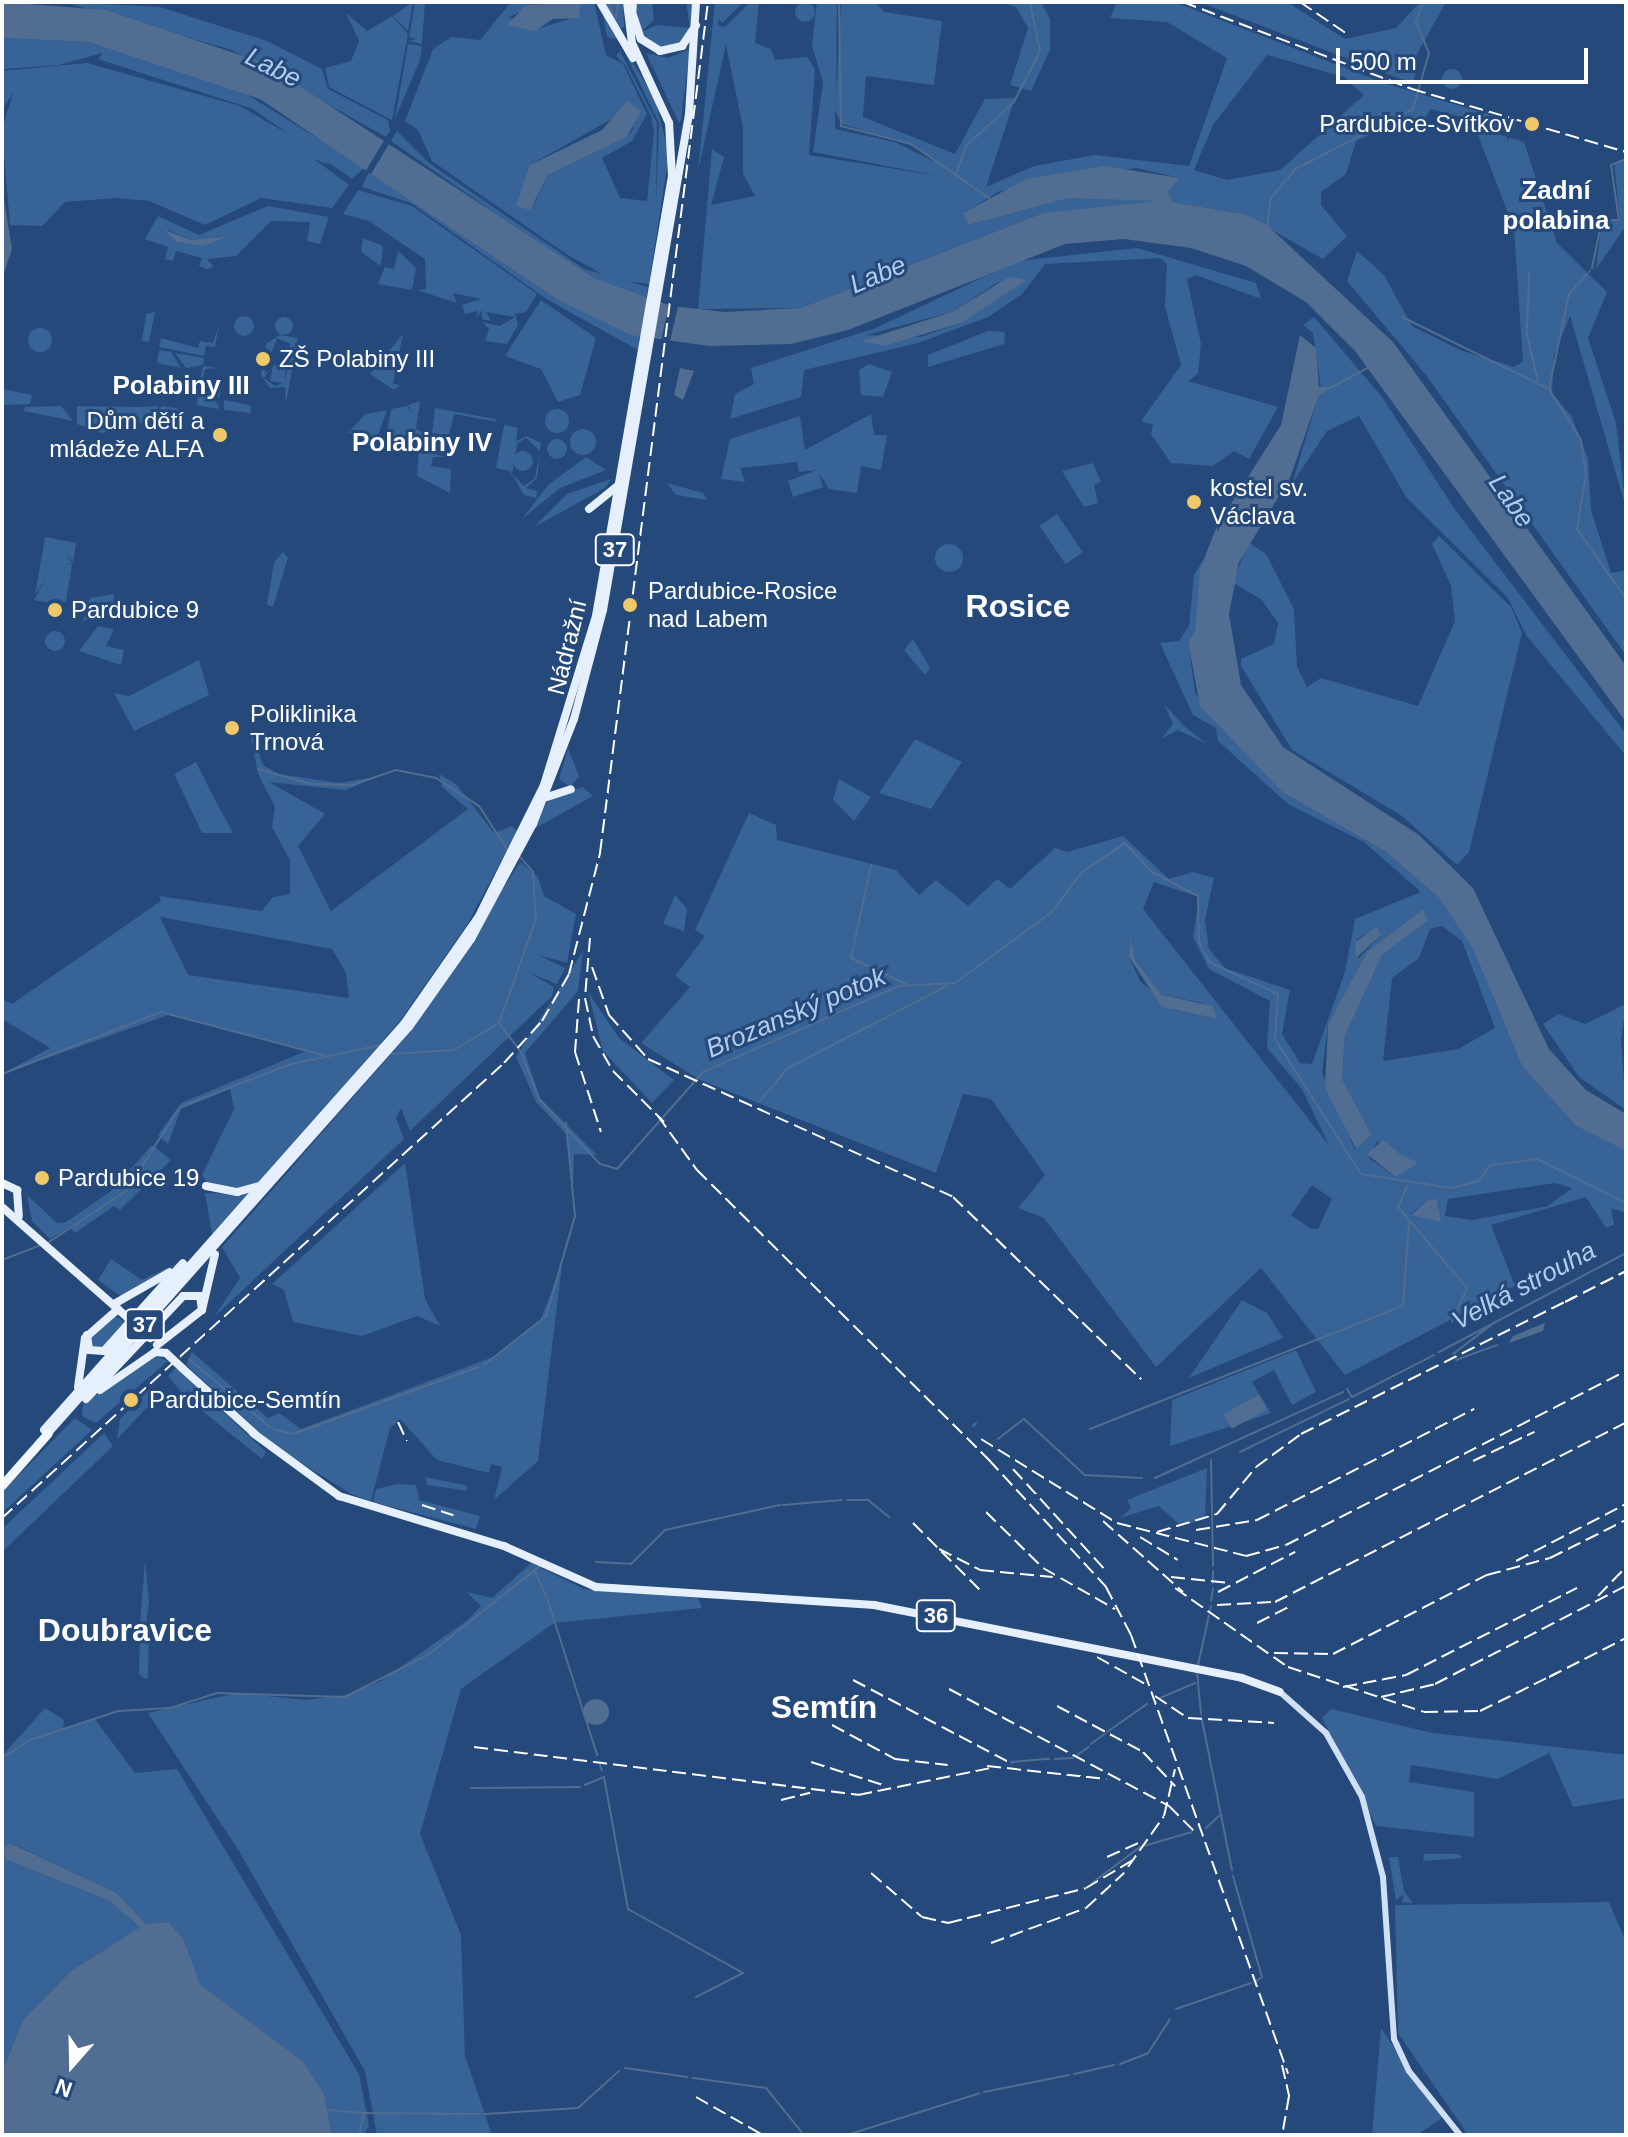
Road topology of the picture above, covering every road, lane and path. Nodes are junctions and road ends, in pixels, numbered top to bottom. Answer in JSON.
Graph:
{"nodes":[{"id":1,"x":600,"y":2,"type":"edge"},
{"id":2,"x":631,"y":3,"type":"edge"},
{"id":3,"x":696,"y":3,"type":"edge"},
{"id":4,"x":651,"y":81,"type":"junction"},
{"id":5,"x":675,"y":196,"type":"junction"},
{"id":6,"x":658,"y":284,"type":"junction"},
{"id":7,"x":645,"y":356,"type":"junction"},
{"id":8,"x":622,"y":474,"type":"junction"},
{"id":9,"x":613,"y":525,"type":"junction"},
{"id":10,"x":557,"y":767,"type":"junction"},
{"id":11,"x":543,"y":802,"type":"junction"},
{"id":12,"x":519,"y":848,"type":"junction"},
{"id":13,"x":385,"y":1052,"type":"junction"},
{"id":14,"x":2,"y":1183,"type":"edge"},
{"id":15,"x":265,"y":1184,"type":"junction"},
{"id":16,"x":206,"y":1186,"type":"dead end"},
{"id":17,"x":18,"y":1198,"type":"junction"},
{"id":18,"x":2,"y":1207,"type":"edge"},
{"id":19,"x":24,"y":1222,"type":"junction"},
{"id":20,"x":226,"y":1236,"type":"junction"},
{"id":21,"x":212,"y":1242,"type":"junction"},
{"id":22,"x":183,"y":1263,"type":"junction"},
{"id":23,"x":110,"y":1301,"type":"junction"},
{"id":24,"x":202,"y":1310,"type":"junction"},
{"id":25,"x":114,"y":1312,"type":"junction"},
{"id":26,"x":87,"y":1335,"type":"junction"},
{"id":27,"x":153,"y":1341,"type":"junction"},
{"id":28,"x":166,"y":1353,"type":"junction"},
{"id":29,"x":86,"y":1399,"type":"junction"},
{"id":30,"x":63,"y":1413,"type":"junction"},
{"id":31,"x":46,"y":1432,"type":"junction"},
{"id":32,"x":2,"y":1476,"type":"edge"},
{"id":33,"x":2,"y":1485,"type":"edge"},
{"id":34,"x":1280,"y":1692,"type":"joint"},
{"id":35,"x":1460,"y":2135,"type":"edge"}],
"edges":[{"from":1,"to":4,"type":"main road"},
{"from":2,"to":3,"type":"main road"},
{"from":2,"to":4,"type":"main road","number":"37"},
{"from":2,"to":5,"type":"main road","number":"37"},
{"from":3,"to":5,"type":"main road"},
{"from":4,"to":6,"type":"main road","number":"37"},
{"from":5,"to":6,"type":"main road","number":"37"},
{"from":6,"to":7,"type":"main road","number":"37"},
{"from":7,"to":8,"type":"main road","name":"Nádražní","number":"37"},
{"from":7,"to":10,"type":"main road","name":"Nádražní","number":"37"},
{"from":8,"to":9,"type":"main road","name":"Nádražní","number":"37"},
{"from":8,"to":9,"type":"main road"},
{"from":9,"to":12,"type":"main road","name":"Nádražní","number":"37"},
{"from":10,"to":11,"type":"main road","number":"37"},
{"from":10,"to":11,"type":"main road"},
{"from":11,"to":12,"type":"main road","number":"37"},
{"from":12,"to":13,"type":"main road","number":"37"},
{"from":13,"to":15,"type":"main road","number":"37"},
{"from":13,"to":20,"type":"main road","number":"37"},
{"from":14,"to":17,"type":"main road"},
{"from":15,"to":16,"type":"main road"},
{"from":15,"to":21,"type":"main road","number":"37"},
{"from":17,"to":18,"type":"main road","number":"36"},
{"from":17,"to":19,"type":"main road"},
{"from":18,"to":19,"type":"main road","number":"36"},
{"from":19,"to":23,"type":"main road","number":"36"},
{"from":20,"to":24,"type":"main road"},
{"from":20,"to":30,"type":"main road","number":"37"},
{"from":21,"to":22,"type":"main road"},
{"from":21,"to":30,"type":"main road","number":"37"},
{"from":22,"to":23,"type":"main road"},
{"from":22,"to":26,"type":"main road"},
{"from":23,"to":25,"type":"main road","number":"36"},
{"from":24,"to":27,"type":"main road"},
{"from":24,"to":29,"type":"main road"},
{"from":25,"to":26,"type":"main road"},
{"from":25,"to":27,"type":"main road","number":"36","bridge":true},
{"from":26,"to":30,"type":"main road"},
{"from":27,"to":28,"type":"main road","number":"36"},
{"from":28,"to":29,"type":"main road"},
{"from":28,"to":34,"type":"main road","number":"36","bridge":true},
{"from":29,"to":30,"type":"main road"},
{"from":30,"to":31,"type":"main road","number":"37"},
{"from":31,"to":32,"type":"highway","number":"37"},
{"from":31,"to":33,"type":"highway","number":"37"},
{"from":34,"to":35,"type":"main road"}]}
